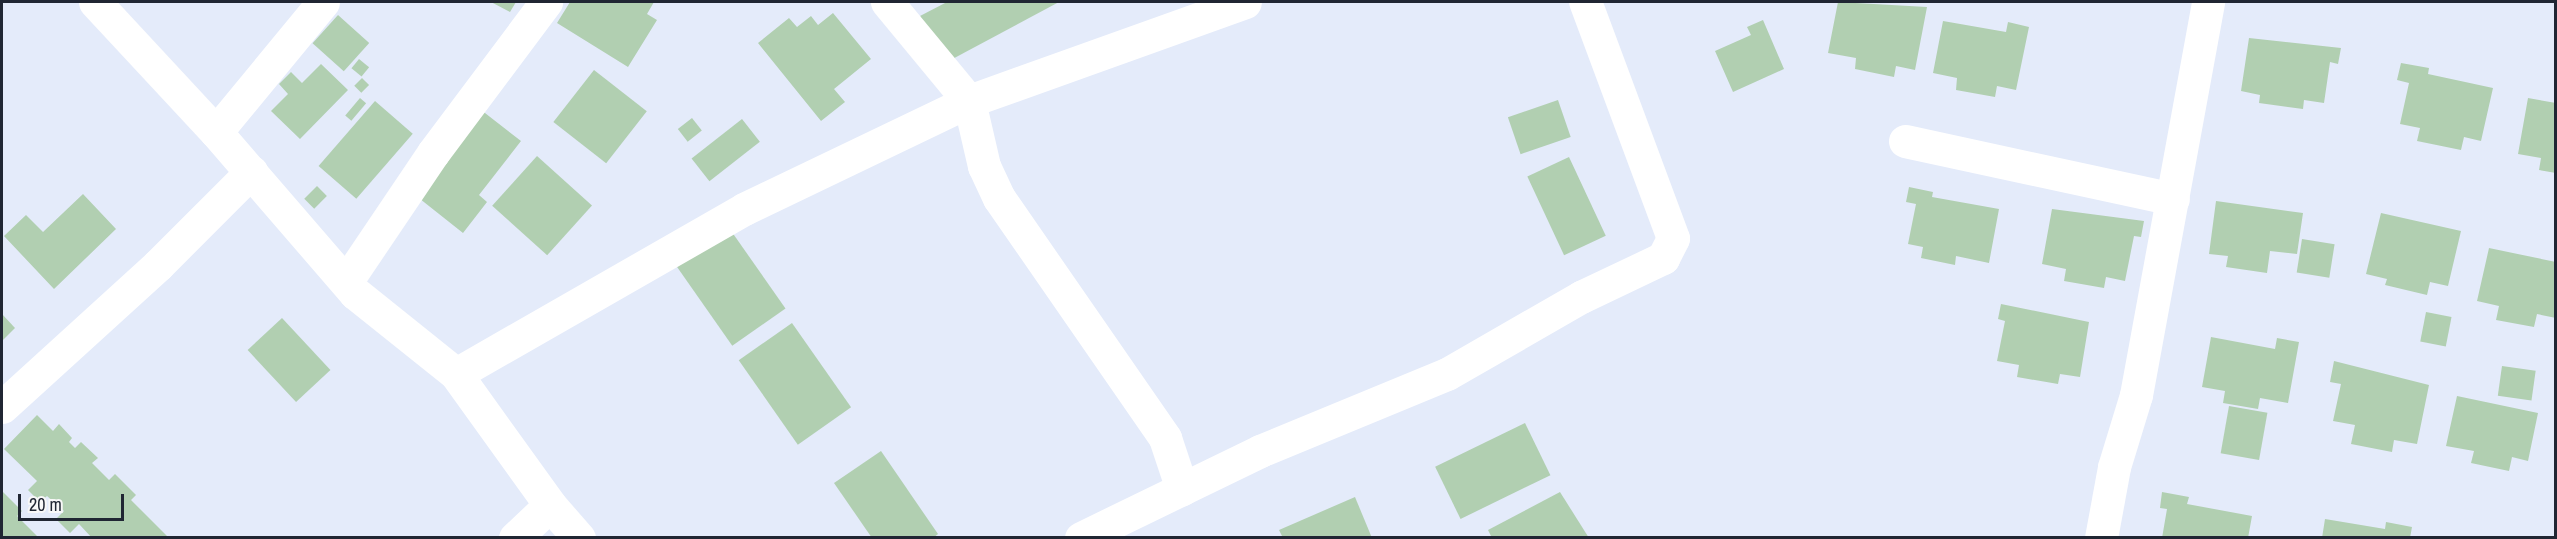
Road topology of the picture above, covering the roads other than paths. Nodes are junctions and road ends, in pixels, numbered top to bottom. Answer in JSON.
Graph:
{"nodes":[{"id":1,"x":95,"y":2,"type":"edge"},
{"id":2,"x":323,"y":2,"type":"edge"},
{"id":3,"x":546,"y":2,"type":"edge"},
{"id":4,"x":886,"y":2,"type":"edge"},
{"id":5,"x":1245,"y":2,"type":"edge"},
{"id":6,"x":1585,"y":2,"type":"edge"},
{"id":7,"x":2208,"y":2,"type":"edge"},
{"id":8,"x":969,"y":100,"type":"junction"},
{"id":9,"x":216,"y":132,"type":"junction"},
{"id":10,"x":1905,"y":141,"type":"dead end"},
{"id":11,"x":251,"y":172,"type":"junction"},
{"id":12,"x":2173,"y":199,"type":"junction"},
{"id":13,"x":348,"y":279,"type":"junction"},
{"id":14,"x":456,"y":374,"type":"junction"},
{"id":15,"x":2,"y":407,"type":"edge"},
{"id":16,"x":1182,"y":489,"type":"junction"},
{"id":17,"x":550,"y":505,"type":"junction"},
{"id":18,"x":515,"y":537,"type":"edge"},
{"id":19,"x":579,"y":537,"type":"edge"},
{"id":20,"x":1081,"y":537,"type":"edge"},
{"id":21,"x":2101,"y":537,"type":"edge"}],
"edges":[{"from":1,"to":9,"type":"street"},
{"from":2,"to":9,"type":"street"},
{"from":3,"to":13,"type":"street"},
{"from":4,"to":8,"type":"street"},
{"from":5,"to":8,"type":"street"},
{"from":6,"to":16,"type":"street"},
{"from":7,"to":12,"type":"street"},
{"from":8,"to":14,"type":"street"},
{"from":8,"to":16,"type":"street"},
{"from":9,"to":11,"type":"street"},
{"from":10,"to":12,"type":"street"},
{"from":11,"to":13,"type":"street"},
{"from":11,"to":15,"type":"street"},
{"from":12,"to":21,"type":"street"},
{"from":13,"to":14,"type":"street"},
{"from":14,"to":17,"type":"street"},
{"from":16,"to":20,"type":"street"},
{"from":17,"to":18,"type":"street"},
{"from":17,"to":19,"type":"street"}]}
